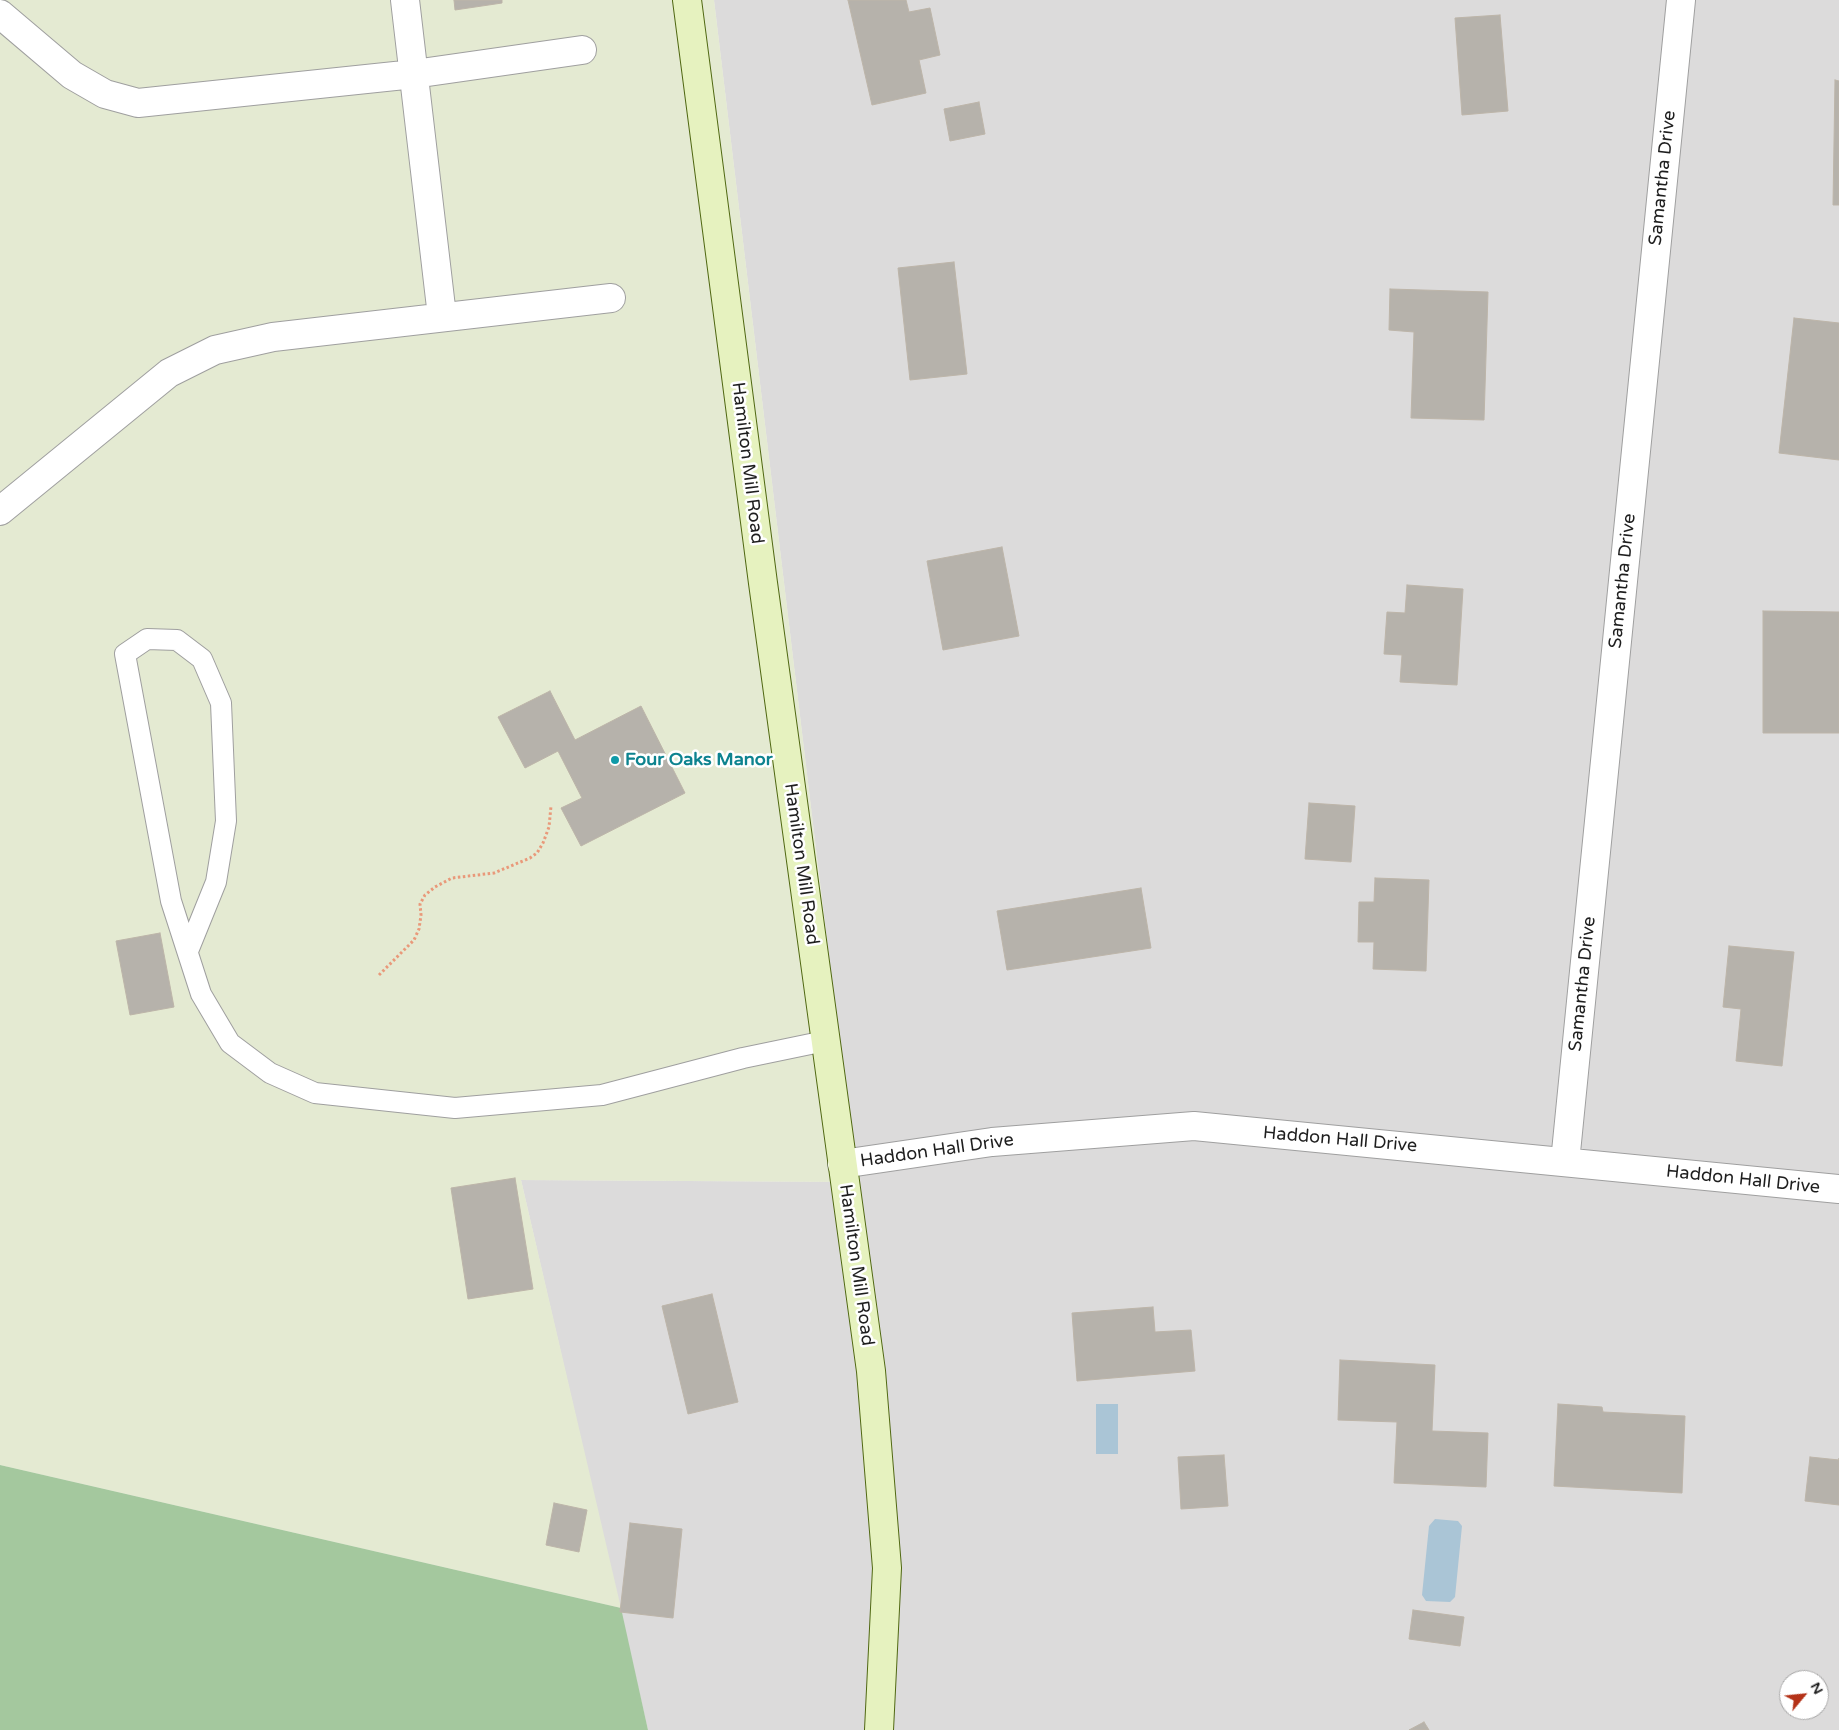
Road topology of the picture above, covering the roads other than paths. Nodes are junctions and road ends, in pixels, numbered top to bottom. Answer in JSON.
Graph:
{"nodes":[{"id":1,"x":405,"y":0,"type":"edge"},
{"id":2,"x":687,"y":0,"type":"edge"},
{"id":3,"x":1681,"y":0,"type":"edge"},
{"id":4,"x":0,"y":14,"type":"edge"},
{"id":5,"x":582,"y":50,"type":"dead end"},
{"id":6,"x":414,"y":74,"type":"junction"},
{"id":7,"x":611,"y":298,"type":"dead end"},
{"id":8,"x":442,"y":316,"type":"junction"},
{"id":9,"x":0,"y":511,"type":"edge"},
{"id":10,"x":188,"y":951,"type":"junction"},
{"id":11,"x":825,"y":1041,"type":"junction"},
{"id":12,"x":1565,"y":1162,"type":"junction"},
{"id":13,"x":842,"y":1164,"type":"junction"},
{"id":14,"x":1839,"y":1189,"type":"edge"},
{"id":15,"x":879,"y":1730,"type":"edge"}],
"edges":[{"from":1,"to":6,"type":"street"},
{"from":2,"to":11,"type":"main road","name":"Hamilton Mill Road"},
{"from":3,"to":12,"type":"street","name":"Samantha Drive"},
{"from":4,"to":6,"type":"street"},
{"from":5,"to":6,"type":"street"},
{"from":6,"to":8,"type":"street"},
{"from":7,"to":8,"type":"street"},
{"from":8,"to":9,"type":"street"},
{"from":10,"to":10,"type":"lane"},
{"from":10,"to":11,"type":"lane"},
{"from":11,"to":13,"type":"main road","name":"Hamilton Mill Road"},
{"from":12,"to":13,"type":"street","name":"Haddon Hall Drive"},
{"from":12,"to":14,"type":"street","name":"Haddon Hall Drive"},
{"from":13,"to":15,"type":"main road","name":"Hamilton Mill Road"}]}
